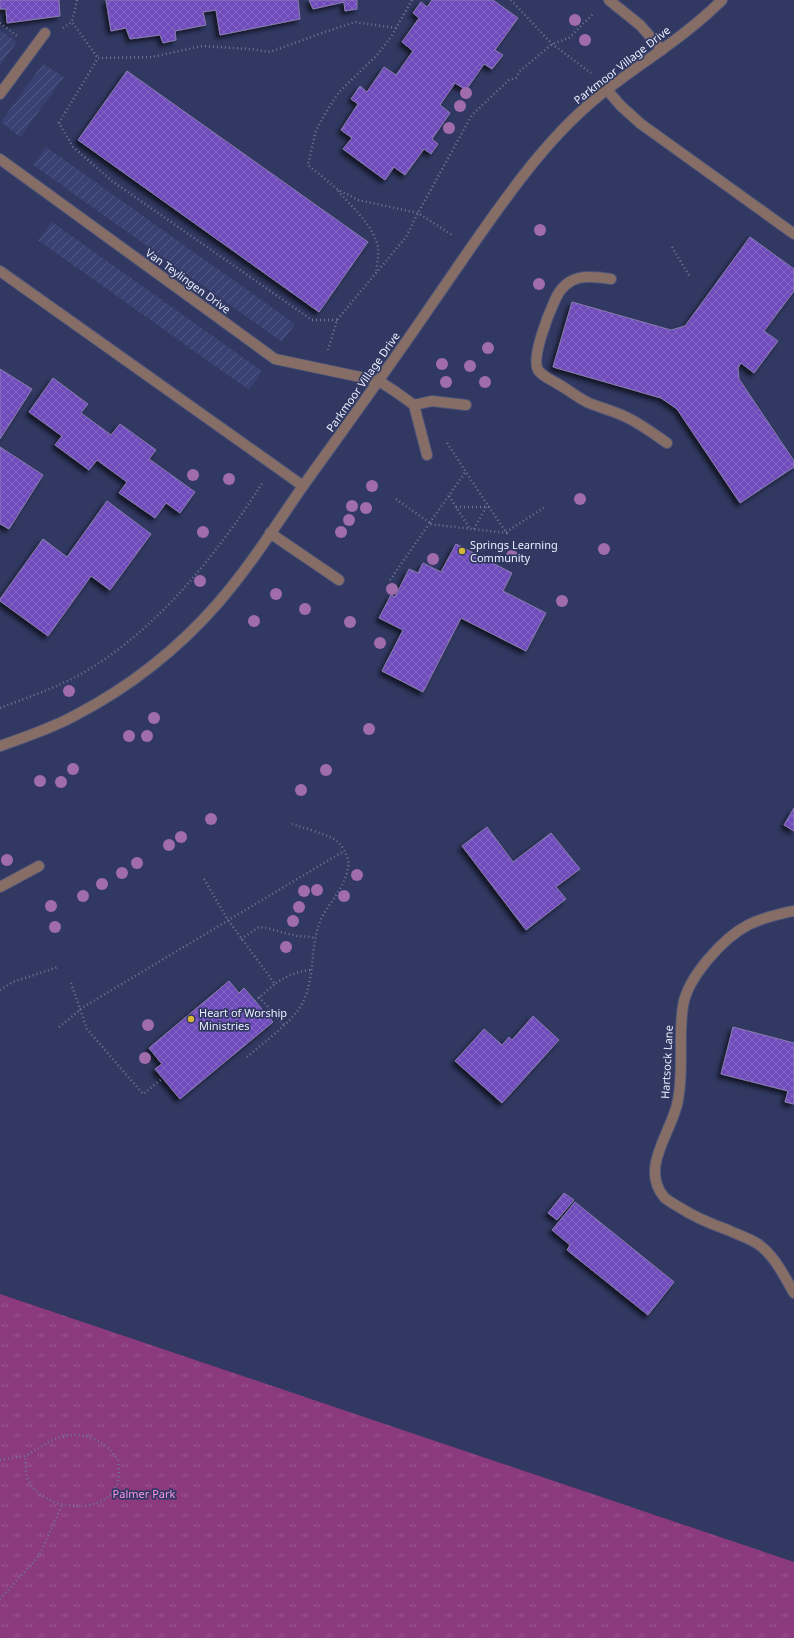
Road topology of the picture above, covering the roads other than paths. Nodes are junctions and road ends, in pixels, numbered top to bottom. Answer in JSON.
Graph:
{"nodes":[{"id":1,"x":609,"y":0,"type":"edge"},
{"id":2,"x":722,"y":0,"type":"edge"},
{"id":3,"x":45,"y":33,"type":"dead end"},
{"id":4,"x":662,"y":50,"type":"junction"},
{"id":5,"x":606,"y":90,"type":"junction"},
{"id":6,"x":0,"y":94,"type":"edge"},
{"id":7,"x":0,"y":159,"type":"edge"},
{"id":8,"x":794,"y":234,"type":"edge"},
{"id":9,"x":0,"y":271,"type":"edge"},
{"id":10,"x":611,"y":279,"type":"dead end"},
{"id":11,"x":379,"y":381,"type":"junction"},
{"id":12,"x":414,"y":405,"type":"junction"},
{"id":13,"x":466,"y":405,"type":"dead end"},
{"id":14,"x":667,"y":443,"type":"dead end"},
{"id":15,"x":427,"y":455,"type":"dead end"},
{"id":16,"x":303,"y":486,"type":"junction"},
{"id":17,"x":270,"y":533,"type":"junction"},
{"id":18,"x":339,"y":580,"type":"dead end"},
{"id":19,"x":0,"y":746,"type":"edge"},
{"id":20,"x":39,"y":866,"type":"dead end"},
{"id":21,"x":0,"y":887,"type":"edge"},
{"id":22,"x":794,"y":911,"type":"edge"},
{"id":23,"x":794,"y":1293,"type":"edge"}],
"edges":[{"from":1,"to":4,"type":"street"},
{"from":2,"to":4,"type":"street","name":"Parkmoor Village Drive"},
{"from":3,"to":6,"type":"street"},
{"from":4,"to":5,"type":"street","name":"Parkmoor Village Drive"},
{"from":5,"to":8,"type":"street"},
{"from":5,"to":11,"type":"street","name":"Parkmoor Village Drive"},
{"from":7,"to":11,"type":"street","name":"Van Teylingen Drive"},
{"from":9,"to":16,"type":"street"},
{"from":10,"to":14,"type":"street"},
{"from":11,"to":12,"type":"street"},
{"from":11,"to":16,"type":"street","name":"Parkmoor Village Drive"},
{"from":12,"to":13,"type":"street"},
{"from":12,"to":15,"type":"street"},
{"from":16,"to":17,"type":"street","name":"Parkmoor Village Drive"},
{"from":17,"to":18,"type":"street"},
{"from":17,"to":19,"type":"street","name":"Parkmoor Village Drive"},
{"from":20,"to":21,"type":"street"},
{"from":22,"to":23,"type":"street","name":"Hartsock Lane"}]}
